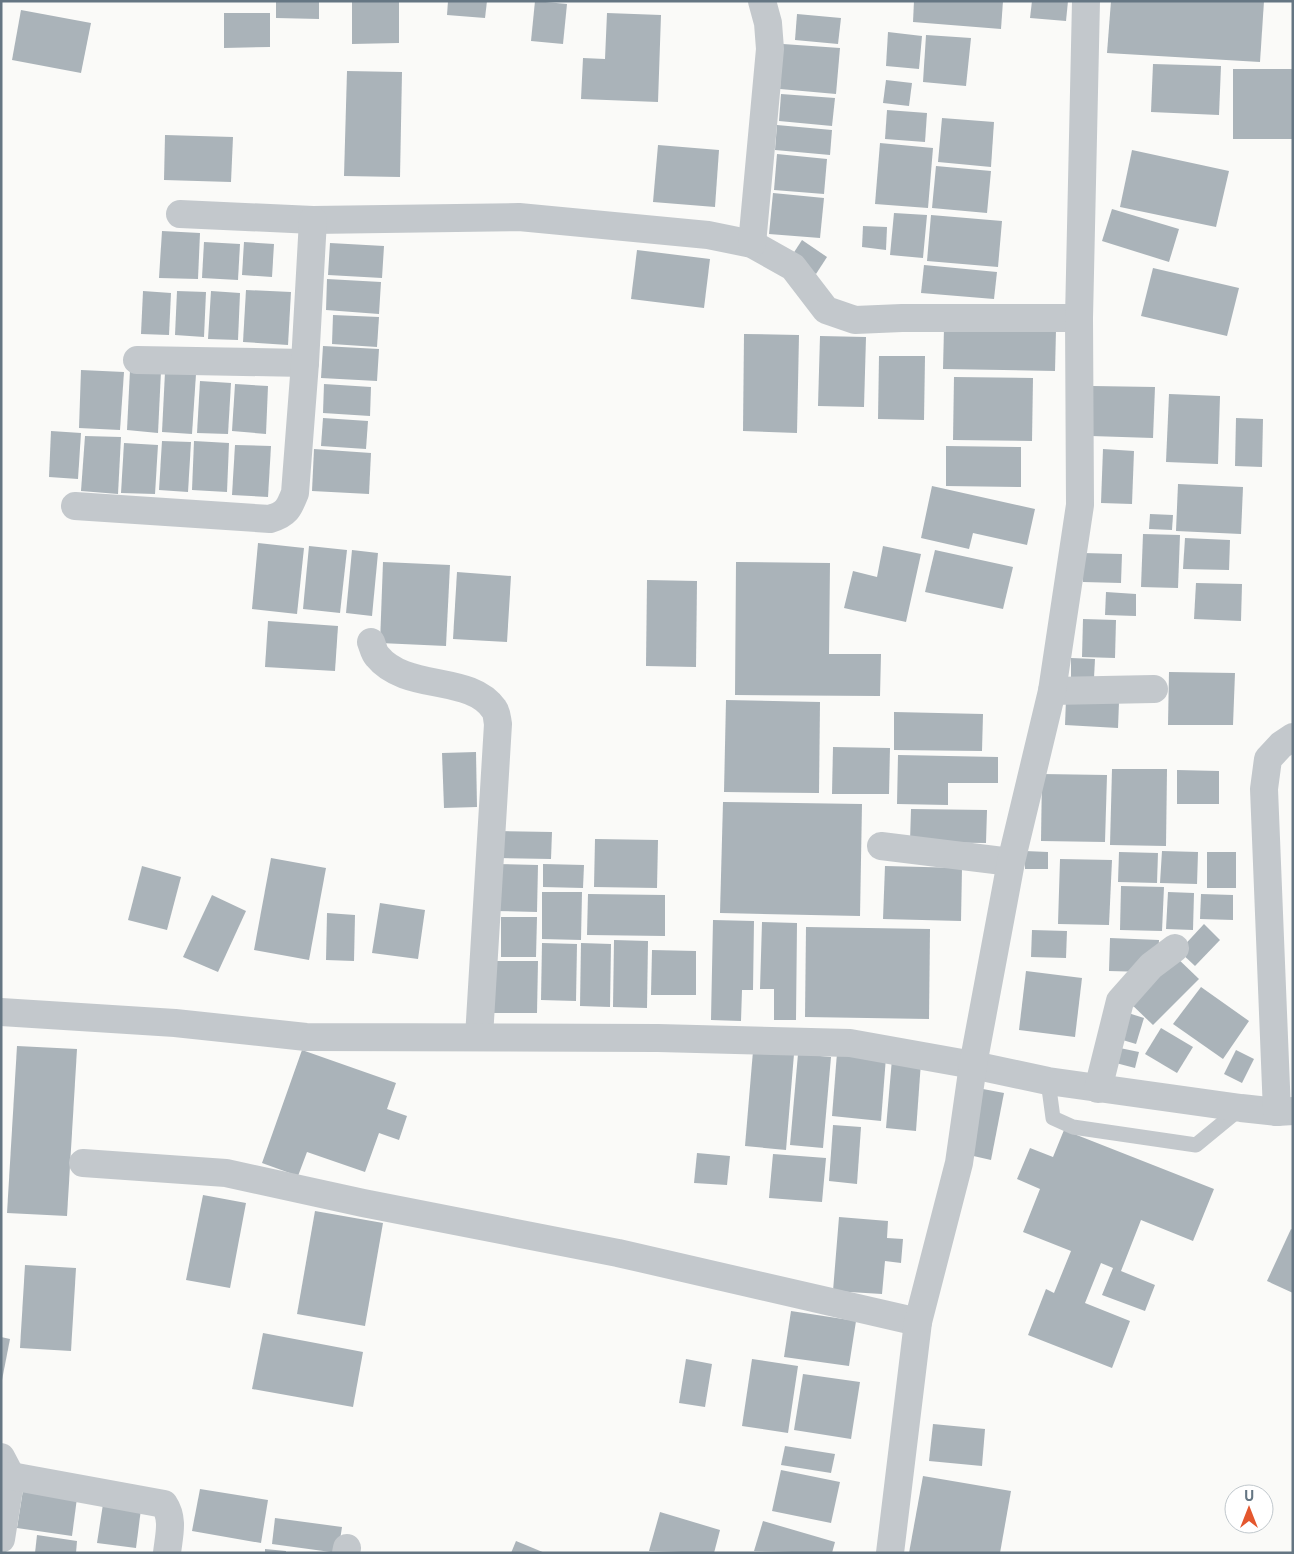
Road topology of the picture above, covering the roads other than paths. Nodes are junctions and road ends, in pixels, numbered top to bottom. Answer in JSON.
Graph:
{"nodes":[{"id":1,"x":762,"y":1,"type":"edge"},
{"id":2,"x":1086,"y":1,"type":"edge"},
{"id":3,"x":180,"y":214,"type":"dead end"},
{"id":4,"x":313,"y":220,"type":"junction"},
{"id":5,"x":752,"y":244,"type":"junction"},
{"id":6,"x":1079,"y":318,"type":"junction"},
{"id":7,"x":137,"y":360,"type":"dead end"},
{"id":8,"x":305,"y":363,"type":"junction"},
{"id":9,"x":75,"y":506,"type":"dead end"},
{"id":10,"x":371,"y":642,"type":"dead end"},
{"id":11,"x":1154,"y":688,"type":"dead end"},
{"id":12,"x":1052,"y":691,"type":"junction"},
{"id":13,"x":1293,"y":737,"type":"edge"},
{"id":14,"x":881,"y":846,"type":"dead end"},
{"id":15,"x":1011,"y":862,"type":"junction"},
{"id":16,"x":1175,"y":948,"type":"dead end"},
{"id":17,"x":1,"y":1012,"type":"edge"},
{"id":18,"x":479,"y":1037,"type":"junction"},
{"id":19,"x":972,"y":1065,"type":"junction"},
{"id":20,"x":1048,"y":1081,"type":"junction"},
{"id":21,"x":1098,"y":1089,"type":"junction"},
{"id":22,"x":1241,"y":1108,"type":"junction"},
{"id":23,"x":1285,"y":1112,"type":"edge"},
{"id":24,"x":84,"y":1163,"type":"dead end"},
{"id":25,"x":918,"y":1322,"type":"junction"},
{"id":26,"x":6,"y":1467,"type":"edge"},
{"id":27,"x":1,"y":1539,"type":"edge"},
{"id":28,"x":167,"y":1553,"type":"edge"},
{"id":29,"x":890,"y":1553,"type":"edge"}],
"edges":[{"from":1,"to":5,"type":"street"},
{"from":2,"to":6,"type":"street"},
{"from":3,"to":4,"type":"street"},
{"from":4,"to":5,"type":"street"},
{"from":4,"to":8,"type":"street"},
{"from":5,"to":6,"type":"street"},
{"from":6,"to":12,"type":"street"},
{"from":7,"to":8,"type":"street"},
{"from":8,"to":9,"type":"street"},
{"from":10,"to":18,"type":"street"},
{"from":11,"to":12,"type":"street"},
{"from":12,"to":15,"type":"street"},
{"from":13,"to":23,"type":"street"},
{"from":14,"to":15,"type":"street"},
{"from":15,"to":19,"type":"street"},
{"from":16,"to":21,"type":"street"},
{"from":17,"to":18,"type":"street"},
{"from":18,"to":19,"type":"street"},
{"from":19,"to":20,"type":"street"},
{"from":19,"to":25,"type":"street"},
{"from":20,"to":21,"type":"street"},
{"from":20,"to":22,"type":"lane"},
{"from":21,"to":22,"type":"street"},
{"from":22,"to":23,"type":"street"},
{"from":24,"to":25,"type":"street"},
{"from":25,"to":29,"type":"street"},
{"from":26,"to":27,"type":"street"},
{"from":26,"to":28,"type":"street"}]}
